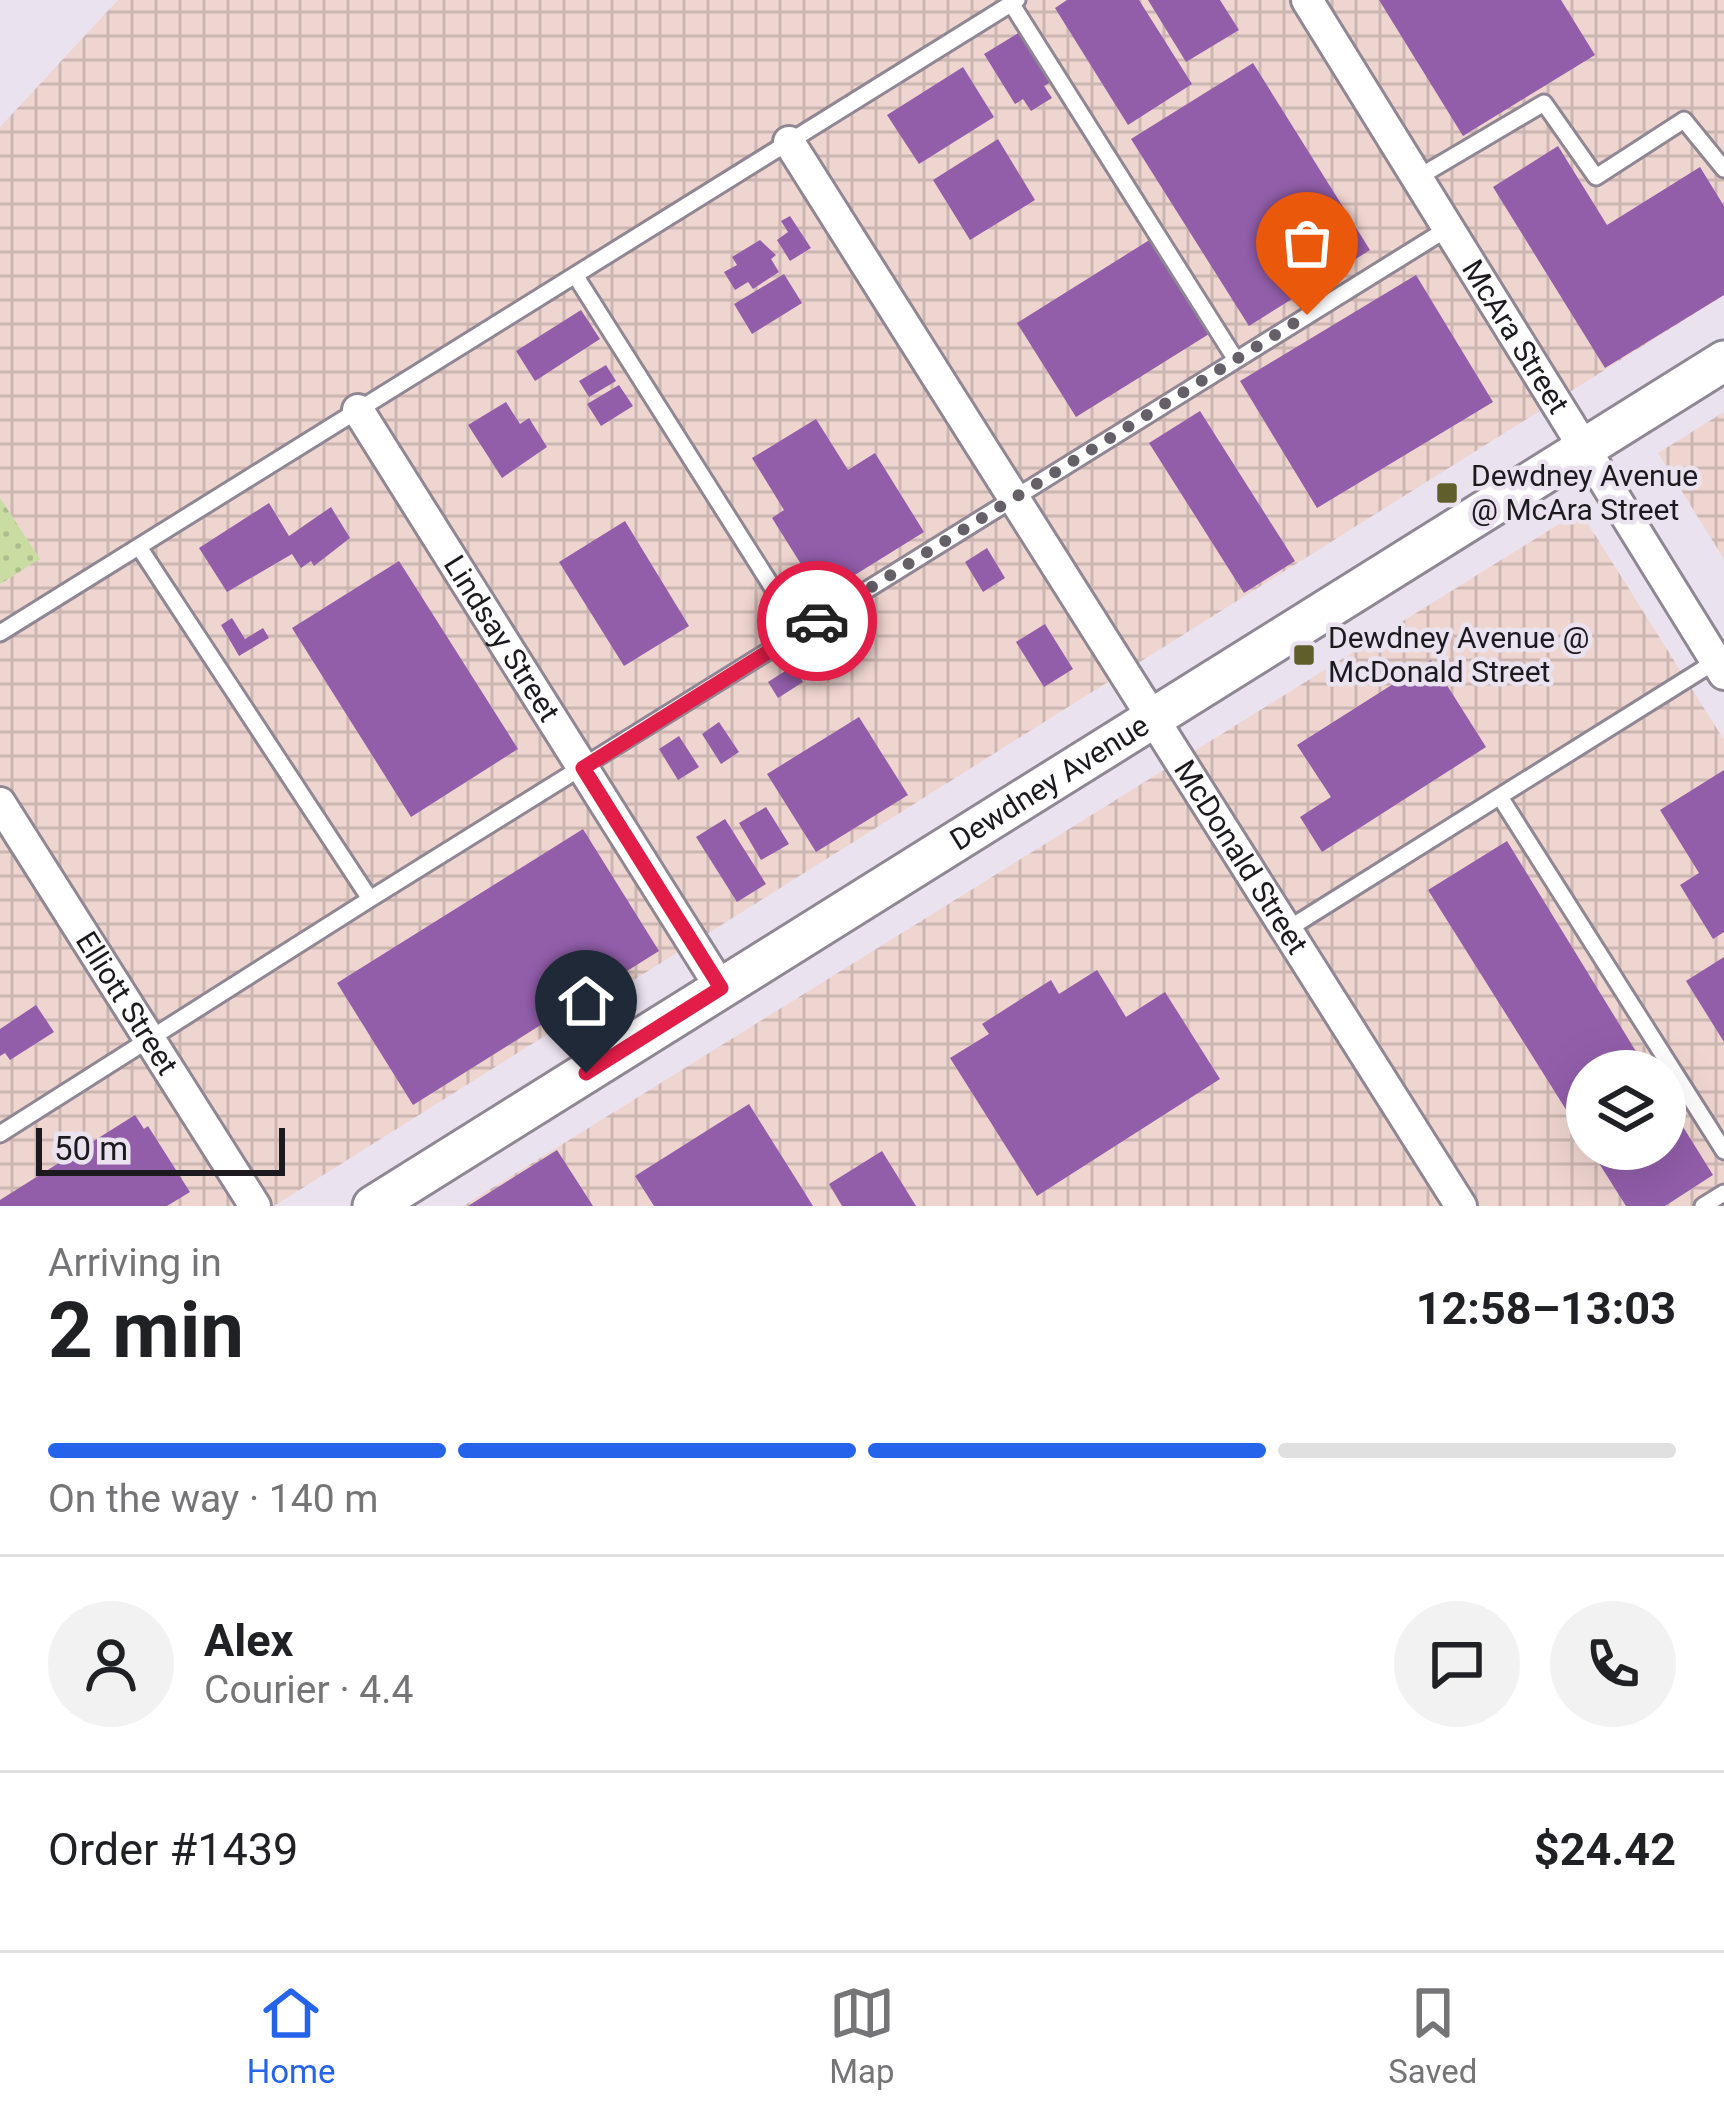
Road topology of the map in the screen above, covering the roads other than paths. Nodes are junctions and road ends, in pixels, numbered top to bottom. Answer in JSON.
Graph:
{"nodes":[{"id":1,"x":1307,"y":0,"type":"edge"},
{"id":2,"x":1014,"y":2,"type":"edge"},
{"id":3,"x":789,"y":142,"type":"junction"},
{"id":4,"x":1724,"y":169,"type":"edge"},
{"id":5,"x":1417,"y":178,"type":"junction"},
{"id":6,"x":1450,"y":227,"type":"junction"},
{"id":7,"x":575,"y":275,"type":"junction"},
{"id":8,"x":1236,"y":360,"type":"junction"},
{"id":9,"x":1724,"y":362,"type":"edge"},
{"id":10,"x":358,"y":410,"type":"junction"},
{"id":11,"x":1583,"y":449,"type":"junction"},
{"id":12,"x":1016,"y":495,"type":"junction"},
{"id":13,"x":139,"y":547,"type":"junction"},
{"id":14,"x":800,"y":631,"type":"junction"},
{"id":15,"x":0,"y":633,"type":"edge"},
{"id":16,"x":1720,"y":667,"type":"edge"},
{"id":17,"x":1155,"y":717,"type":"junction"},
{"id":18,"x":583,"y":768,"type":"junction"},
{"id":19,"x":1500,"y":797,"type":"junction"},
{"id":20,"x":0,"y":802,"type":"edge"},
{"id":21,"x":370,"y":899,"type":"junction"},
{"id":22,"x":1288,"y":929,"type":"junction"},
{"id":23,"x":721,"y":988,"type":"junction"},
{"id":24,"x":150,"y":1040,"type":"junction"},
{"id":25,"x":0,"y":1134,"type":"edge"},
{"id":26,"x":1724,"y":1151,"type":"edge"},
{"id":27,"x":1724,"y":1193,"type":"edge"},
{"id":28,"x":255,"y":1206,"type":"edge"},
{"id":29,"x":374,"y":1206,"type":"edge"},
{"id":30,"x":1461,"y":1206,"type":"edge"},
{"id":31,"x":1703,"y":1206,"type":"edge"}],
"edges":[{"from":1,"to":5,"type":"street","name":"McAra Street"},
{"from":2,"to":3,"type":"lane"},
{"from":2,"to":8,"type":"lane"},
{"from":3,"to":7,"type":"lane"},
{"from":3,"to":12,"type":"street","name":"McDonald Street"},
{"from":4,"to":5,"type":"lane"},
{"from":5,"to":6,"type":"street","name":"McAra Street"},
{"from":6,"to":8,"type":"lane"},
{"from":6,"to":11,"type":"street","name":"McAra Street"},
{"from":7,"to":10,"type":"lane"},
{"from":7,"to":14,"type":"lane"},
{"from":8,"to":12,"type":"lane"},
{"from":9,"to":11,"type":"street","name":"Dewdney Avenue"},
{"from":10,"to":13,"type":"lane"},
{"from":10,"to":18,"type":"street","name":"Lindsay Street"},
{"from":11,"to":16,"type":"street","name":"McAra Street"},
{"from":11,"to":17,"type":"street","name":"Dewdney Avenue"},
{"from":12,"to":14,"type":"lane"},
{"from":12,"to":17,"type":"street","name":"McDonald Street"},
{"from":13,"to":15,"type":"lane"},
{"from":13,"to":21,"type":"lane"},
{"from":14,"to":18,"type":"lane"},
{"from":16,"to":19,"type":"lane"},
{"from":17,"to":22,"type":"street","name":"McDonald Street"},
{"from":17,"to":23,"type":"street","name":"Dewdney Avenue"},
{"from":18,"to":21,"type":"lane"},
{"from":18,"to":23,"type":"street","name":"Lindsay Street"},
{"from":19,"to":22,"type":"lane"},
{"from":19,"to":26,"type":"lane"},
{"from":20,"to":24,"type":"street","name":"Elliott Street"},
{"from":21,"to":24,"type":"lane"},
{"from":22,"to":30,"type":"street","name":"McDonald Street"},
{"from":23,"to":29,"type":"street","name":"Dewdney Avenue"},
{"from":24,"to":25,"type":"lane"},
{"from":24,"to":28,"type":"street","name":"Elliott Street"},
{"from":27,"to":31,"type":"lane"}]}
